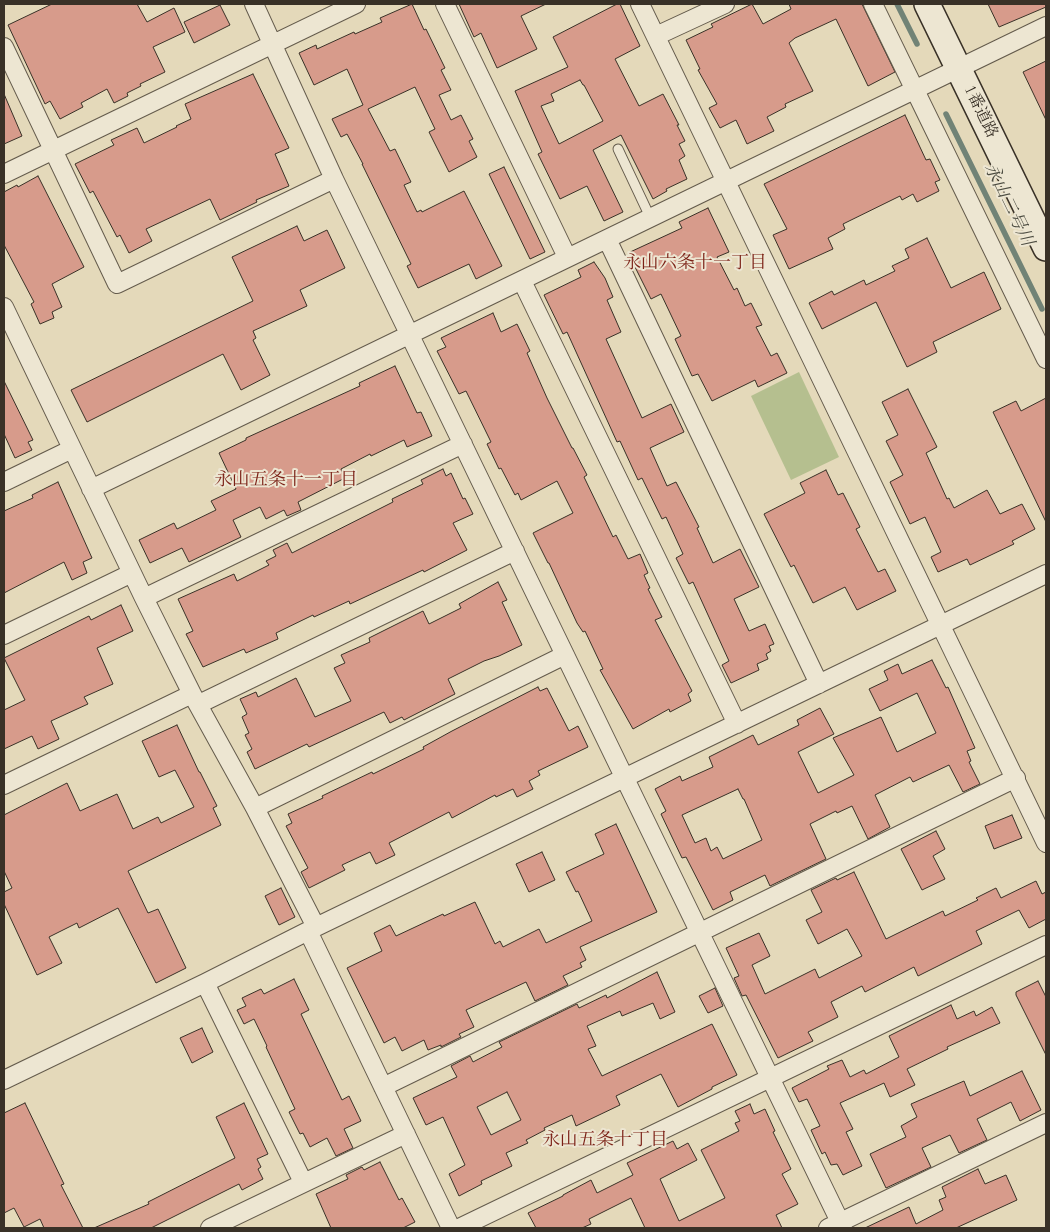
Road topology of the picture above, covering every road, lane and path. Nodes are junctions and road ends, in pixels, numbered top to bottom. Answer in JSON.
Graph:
{"nodes":[{"id":1,"x":254,"y":4,"type":"edge"},
{"id":2,"x":356,"y":4,"type":"edge"},
{"id":3,"x":445,"y":4,"type":"edge"},
{"id":4,"x":640,"y":4,"type":"edge"},
{"id":5,"x":725,"y":4,"type":"edge"},
{"id":6,"x":873,"y":4,"type":"edge"},
{"id":7,"x":927,"y":4,"type":"edge"},
{"id":8,"x":1046,"y":26,"type":"edge"},
{"id":9,"x":656,"y":36,"type":"junction"},
{"id":10,"x":273,"y":44,"type":"junction"},
{"id":11,"x":4,"y":47,"type":"edge"},
{"id":12,"x":959,"y":68,"type":"junction"},
{"id":13,"x":916,"y":90,"type":"junction"},
{"id":14,"x":618,"y":149,"type":"dead end"},
{"id":15,"x":52,"y":150,"type":"junction"},
{"id":16,"x":4,"y":174,"type":"edge"},
{"id":17,"x":334,"y":179,"type":"junction"},
{"id":18,"x":726,"y":180,"type":"junction"},
{"id":19,"x":650,"y":217,"type":"junction"},
{"id":20,"x":607,"y":238,"type":"junction"},
{"id":21,"x":1046,"y":248,"type":"edge"},
{"id":22,"x":567,"y":257,"type":"junction"},
{"id":23,"x":522,"y":281,"type":"junction"},
{"id":24,"x":4,"y":307,"type":"edge"},
{"id":25,"x":8,"y":327,"type":"edge"},
{"id":26,"x":410,"y":335,"type":"junction"},
{"id":27,"x":1046,"y":359,"type":"edge"},
{"id":28,"x":462,"y":444,"type":"junction"},
{"id":29,"x":72,"y":449,"type":"junction"},
{"id":30,"x":4,"y":482,"type":"edge"},
{"id":31,"x":91,"y":489,"type":"junction"},
{"id":32,"x":514,"y":551,"type":"junction"},
{"id":33,"x":132,"y":573,"type":"junction"},
{"id":34,"x":1046,"y":574,"type":"edge"},
{"id":35,"x":144,"y":598,"type":"junction"},
{"id":36,"x":941,"y":626,"type":"junction"},
{"id":37,"x":4,"y":634,"type":"edge"},
{"id":38,"x":566,"y":655,"type":"junction"},
{"id":39,"x":819,"y":684,"type":"junction"},
{"id":40,"x":196,"y":699,"type":"junction"},
{"id":41,"x":737,"y":724,"type":"junction"},
{"id":42,"x":625,"y":778,"type":"junction"},
{"id":43,"x":1016,"y":778,"type":"junction"},
{"id":44,"x":4,"y":785,"type":"edge"},
{"id":45,"x":255,"y":808,"type":"junction"},
{"id":46,"x":1046,"y":843,"type":"edge"},
{"id":47,"x":312,"y":929,"type":"junction"},
{"id":48,"x":700,"y":933,"type":"junction"},
{"id":49,"x":1046,"y":944,"type":"edge"},
{"id":50,"x":205,"y":983,"type":"junction"},
{"id":51,"x":770,"y":1077,"type":"junction"},
{"id":52,"x":4,"y":1080,"type":"edge"},
{"id":53,"x":383,"y":1087,"type":"junction"},
{"id":54,"x":1046,"y":1123,"type":"edge"},
{"id":55,"x":406,"y":1134,"type":"junction"},
{"id":56,"x":303,"y":1182,"type":"junction"},
{"id":57,"x":837,"y":1226,"type":"edge"},
{"id":58,"x":210,"y":1228,"type":"edge"},
{"id":59,"x":451,"y":1228,"type":"edge"},
{"id":60,"x":459,"y":1228,"type":"edge"}],
"edges":[{"from":1,"to":10,"type":"street"},
{"from":2,"to":10,"type":"street"},
{"from":3,"to":22,"type":"street"},
{"from":4,"to":9,"type":"street"},
{"from":5,"to":9,"type":"street"},
{"from":6,"to":13,"type":"street"},
{"from":7,"to":12,"type":"street","name":"1番道路"},
{"from":8,"to":12,"type":"street"},
{"from":9,"to":18,"type":"street"},
{"from":10,"to":15,"type":"street"},
{"from":10,"to":17,"type":"street"},
{"from":11,"to":15,"type":"street"},
{"from":12,"to":13,"type":"street"},
{"from":12,"to":21,"type":"street","name":"1番道路"},
{"from":13,"to":18,"type":"street"},
{"from":13,"to":27,"type":"street"},
{"from":14,"to":19,"type":"lane"},
{"from":15,"to":16,"type":"street"},
{"from":15,"to":17,"type":"street"},
{"from":17,"to":26,"type":"street"},
{"from":18,"to":19,"type":"street"},
{"from":18,"to":36,"type":"street"},
{"from":19,"to":20,"type":"street"},
{"from":20,"to":22,"type":"street"},
{"from":20,"to":39,"type":"street"},
{"from":22,"to":23,"type":"street"},
{"from":23,"to":26,"type":"street"},
{"from":23,"to":41,"type":"street"},
{"from":24,"to":25,"type":"street"},
{"from":25,"to":29,"type":"street"},
{"from":26,"to":28,"type":"street"},
{"from":26,"to":31,"type":"street"},
{"from":28,"to":32,"type":"street"},
{"from":28,"to":35,"type":"street"},
{"from":29,"to":30,"type":"street"},
{"from":29,"to":31,"type":"street"},
{"from":31,"to":33,"type":"street"},
{"from":32,"to":38,"type":"street"},
{"from":32,"to":40,"type":"street"},
{"from":33,"to":35,"type":"street"},
{"from":33,"to":37,"type":"street"},
{"from":34,"to":36,"type":"street"},
{"from":35,"to":40,"type":"street"},
{"from":36,"to":39,"type":"street"},
{"from":36,"to":43,"type":"street"},
{"from":38,"to":42,"type":"street"},
{"from":38,"to":45,"type":"street"},
{"from":39,"to":41,"type":"street"},
{"from":40,"to":44,"type":"street"},
{"from":40,"to":45,"type":"street"},
{"from":41,"to":42,"type":"street"},
{"from":42,"to":47,"type":"street"},
{"from":42,"to":48,"type":"street"},
{"from":43,"to":46,"type":"street"},
{"from":43,"to":48,"type":"street"},
{"from":45,"to":47,"type":"street"},
{"from":47,"to":50,"type":"street"},
{"from":47,"to":53,"type":"street"},
{"from":48,"to":51,"type":"street"},
{"from":48,"to":53,"type":"street"},
{"from":49,"to":51,"type":"street"},
{"from":50,"to":52,"type":"street"},
{"from":50,"to":56,"type":"street"},
{"from":51,"to":57,"type":"street"},
{"from":51,"to":60,"type":"street"},
{"from":53,"to":55,"type":"street"},
{"from":54,"to":57,"type":"street"},
{"from":55,"to":56,"type":"street"},
{"from":55,"to":59,"type":"street"},
{"from":56,"to":58,"type":"street"}]}
